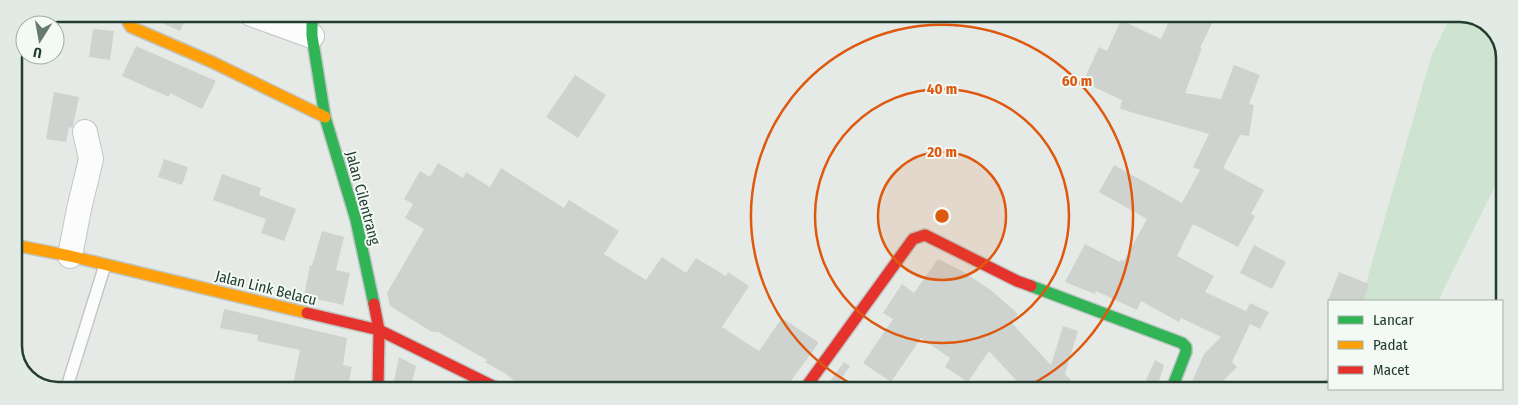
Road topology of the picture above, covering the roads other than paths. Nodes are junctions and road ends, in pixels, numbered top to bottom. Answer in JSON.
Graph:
{"nodes":[{"id":1,"x":128,"y":22,"type":"edge"},
{"id":2,"x":295,"y":22,"type":"edge"},
{"id":3,"x":312,"y":25,"type":"edge"},
{"id":4,"x":325,"y":117,"type":"junction"},
{"id":5,"x":85,"y":132,"type":"dead end"},
{"id":6,"x":23,"y":247,"type":"edge"},
{"id":7,"x":70,"y":256,"type":"junction"},
{"id":8,"x":105,"y":264,"type":"junction"},
{"id":9,"x":379,"y":330,"type":"junction"},
{"id":10,"x":68,"y":382,"type":"edge"},
{"id":11,"x":378,"y":382,"type":"edge"},
{"id":12,"x":485,"y":382,"type":"edge"},
{"id":13,"x":810,"y":382,"type":"edge"},
{"id":14,"x":1174,"y":382,"type":"edge"}],
"edges":[{"from":1,"to":4,"type":"street"},
{"from":2,"to":3,"type":"street"},
{"from":3,"to":4,"type":"street","name":"Jalan Cilentrang"},
{"from":4,"to":9,"type":"street","name":"Jalan Cilentrang"},
{"from":5,"to":7,"type":"street"},
{"from":6,"to":7,"type":"street","name":"Jalan Link Belacu"},
{"from":7,"to":8,"type":"street","name":"Jalan Link Belacu"},
{"from":8,"to":9,"type":"street","name":"Jalan Link Belacu"},
{"from":8,"to":10,"type":"lane"},
{"from":9,"to":11,"type":"street","name":"Jalan Cilentrang"},
{"from":9,"to":12,"type":"street","name":"Jalan Link Belacu"},
{"from":13,"to":14,"type":"street"}]}
